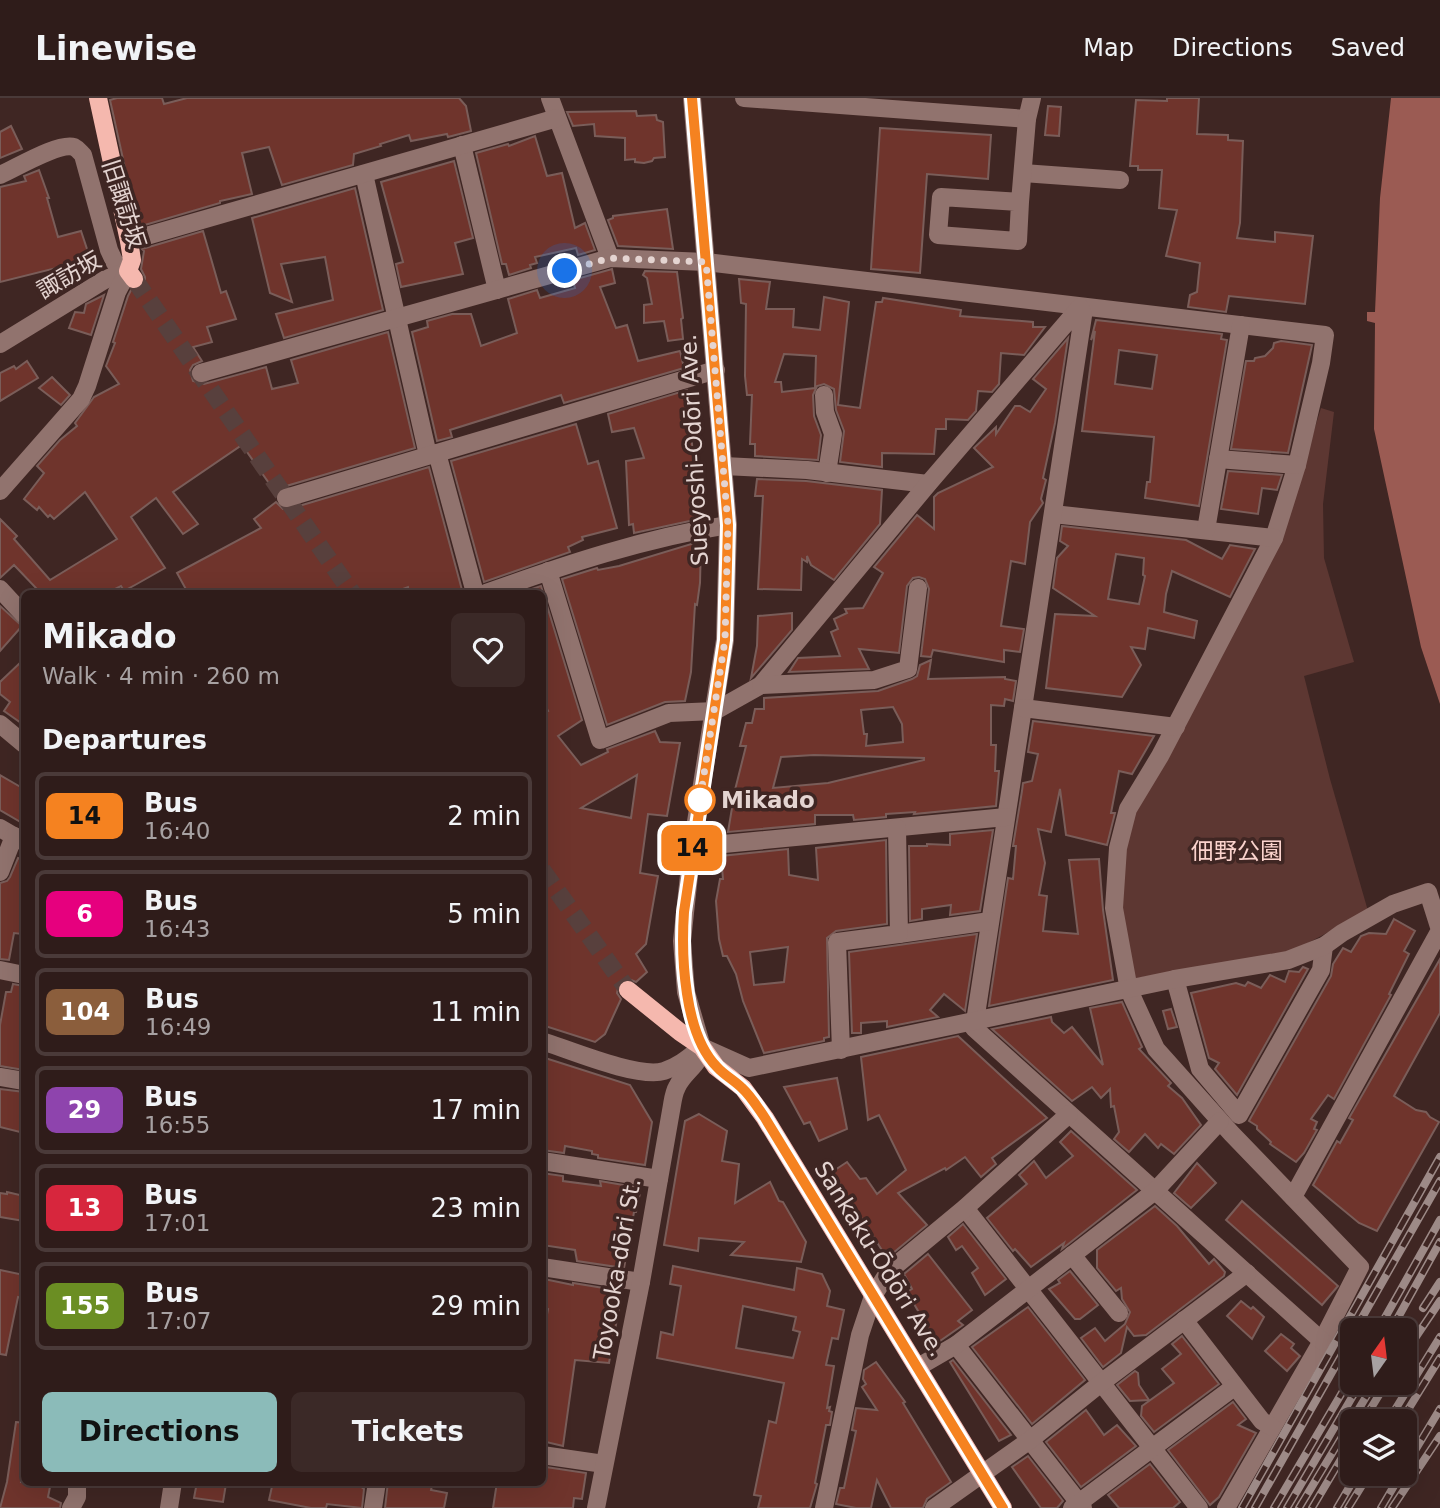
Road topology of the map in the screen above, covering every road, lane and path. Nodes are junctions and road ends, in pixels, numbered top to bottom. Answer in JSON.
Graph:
{"nodes":[{"id":1,"x":98,"y":98,"type":"edge"},
{"id":2,"x":550,"y":98,"type":"edge"},
{"id":3,"x":692,"y":98,"type":"edge"},
{"id":4,"x":744,"y":98,"type":"edge"},
{"id":5,"x":1032,"y":98,"type":"edge"},
{"id":6,"x":900,"y":104,"type":"edge"},
{"id":7,"x":557,"y":118,"type":"junction"},
{"id":8,"x":1027,"y":119,"type":"junction"},
{"id":9,"x":462,"y":145,"type":"junction"},
{"id":10,"x":1023,"y":173,"type":"junction"},
{"id":11,"x":365,"y":174,"type":"junction"},
{"id":12,"x":0,"y":175,"type":"edge"},
{"id":13,"x":1120,"y":180,"type":"dead end"},
{"id":14,"x":1020,"y":202,"type":"junction"},
{"id":15,"x":129,"y":242,"type":"junction"},
{"id":16,"x":610,"y":258,"type":"junction"},
{"id":17,"x":706,"y":262,"type":"junction"},
{"id":18,"x":131,"y":275,"type":"junction"},
{"id":19,"x":497,"y":290,"type":"junction"},
{"id":20,"x":1080,"y":307,"type":"junction"},
{"id":21,"x":396,"y":318,"type":"junction"},
{"id":22,"x":1241,"y":325,"type":"junction"},
{"id":23,"x":0,"y":344,"type":"edge"},
{"id":24,"x":716,"y":370,"type":"junction"},
{"id":25,"x":201,"y":373,"type":"dead end"},
{"id":26,"x":824,"y":394,"type":"dead end"},
{"id":27,"x":433,"y":454,"type":"junction"},
{"id":28,"x":1218,"y":459,"type":"junction"},
{"id":29,"x":724,"y":466,"type":"junction"},
{"id":30,"x":1297,"y":466,"type":"junction"},
{"id":31,"x":827,"y":473,"type":"junction"},
{"id":32,"x":928,"y":484,"type":"junction"},
{"id":33,"x":0,"y":491,"type":"edge"},
{"id":34,"x":286,"y":498,"type":"dead end"},
{"id":35,"x":1053,"y":514,"type":"junction"},
{"id":36,"x":728,"y":525,"type":"junction"},
{"id":37,"x":1206,"y":530,"type":"junction"},
{"id":38,"x":1274,"y":538,"type":"junction"},
{"id":39,"x":548,"y":571,"type":"junction"},
{"id":40,"x":918,"y":588,"type":"dead end"},
{"id":41,"x":0,"y":589,"type":"edge"},
{"id":42,"x":474,"y":590,"type":"edge"},
{"id":43,"x":494,"y":590,"type":"edge"},
{"id":44,"x":21,"y":612,"type":"edge"},
{"id":45,"x":761,"y":685,"type":"junction"},
{"id":46,"x":1023,"y":708,"type":"junction"},
{"id":47,"x":715,"y":711,"type":"junction"},
{"id":48,"x":0,"y":724,"type":"edge"},
{"id":49,"x":1176,"y":727,"type":"junction"},
{"id":50,"x":21,"y":742,"type":"edge"},
{"id":51,"x":1006,"y":817,"type":"junction"},
{"id":52,"x":897,"y":828,"type":"junction"},
{"id":53,"x":13,"y":836,"type":"edge"},
{"id":54,"x":692,"y":847,"type":"junction"},
{"id":55,"x":0,"y":872,"type":"edge"},
{"id":56,"x":990,"y":921,"type":"junction"},
{"id":57,"x":899,"y":934,"type":"junction"},
{"id":58,"x":1324,"y":946,"type":"junction"},
{"id":59,"x":0,"y":970,"type":"edge"},
{"id":60,"x":21,"y":974,"type":"edge"},
{"id":61,"x":1175,"y":979,"type":"junction"},
{"id":62,"x":628,"y":990,"type":"tunnel mouth"},
{"id":63,"x":1129,"y":990,"type":"junction"},
{"id":64,"x":973,"y":1023,"type":"junction"},
{"id":65,"x":546,"y":1042,"type":"edge"},
{"id":66,"x":702,"y":1047,"type":"junction"},
{"id":67,"x":841,"y":1050,"type":"junction"},
{"id":68,"x":0,"y":1077,"type":"edge"},
{"id":69,"x":21,"y":1081,"type":"edge"},
{"id":70,"x":1069,"y":1114,"type":"junction"},
{"id":71,"x":1220,"y":1121,"type":"junction"},
{"id":72,"x":546,"y":1162,"type":"edge"},
{"id":73,"x":659,"y":1179,"type":"junction"},
{"id":74,"x":1155,"y":1191,"type":"junction"},
{"id":75,"x":1293,"y":1197,"type":"junction"},
{"id":76,"x":965,"y":1208,"type":"junction"},
{"id":77,"x":1072,"y":1255,"type":"junction"},
{"id":78,"x":546,"y":1268,"type":"edge"},
{"id":79,"x":1247,"y":1273,"type":"junction"},
{"id":80,"x":641,"y":1282,"type":"junction"},
{"id":81,"x":1029,"y":1289,"type":"junction"},
{"id":82,"x":873,"y":1296,"type":"junction"},
{"id":83,"x":1119,"y":1313,"type":"dead end"},
{"id":84,"x":1184,"y":1320,"type":"junction"},
{"id":85,"x":1322,"y":1341,"type":"junction"},
{"id":86,"x":957,"y":1345,"type":"junction"},
{"id":87,"x":918,"y":1367,"type":"junction"},
{"id":88,"x":1101,"y":1383,"type":"junction"},
{"id":89,"x":1234,"y":1387,"type":"junction"},
{"id":90,"x":1272,"y":1427,"type":"junction"},
{"id":91,"x":1030,"y":1440,"type":"junction"},
{"id":92,"x":1152,"y":1447,"type":"junction"},
{"id":93,"x":546,"y":1456,"type":"edge"},
{"id":94,"x":604,"y":1464,"type":"junction"},
{"id":95,"x":982,"y":1472,"type":"junction"},
{"id":96,"x":77,"y":1486,"type":"edge"},
{"id":97,"x":172,"y":1486,"type":"edge"},
{"id":98,"x":376,"y":1486,"type":"edge"},
{"id":99,"x":1078,"y":1506,"type":"edge"},
{"id":100,"x":71,"y":1508,"type":"edge"},
{"id":101,"x":169,"y":1508,"type":"edge"},
{"id":102,"x":373,"y":1508,"type":"edge"},
{"id":103,"x":596,"y":1508,"type":"edge"},
{"id":104,"x":824,"y":1508,"type":"edge"},
{"id":105,"x":933,"y":1508,"type":"edge"},
{"id":106,"x":1003,"y":1508,"type":"edge"},
{"id":107,"x":1199,"y":1508,"type":"edge"},
{"id":108,"x":1226,"y":1508,"type":"edge"}],
"edges":[{"from":1,"to":15,"type":"main road"},
{"from":2,"to":7,"type":"street"},
{"from":3,"to":17,"type":"street","name":"Sueyoshi-Odōri Ave."},
{"from":4,"to":6,"type":"street"},
{"from":5,"to":8,"type":"street"},
{"from":6,"to":8,"type":"street"},
{"from":7,"to":9,"type":"street"},
{"from":7,"to":16,"type":"street"},
{"from":8,"to":10,"type":"street"},
{"from":9,"to":11,"type":"street"},
{"from":9,"to":19,"type":"street"},
{"from":10,"to":13,"type":"street"},
{"from":10,"to":14,"type":"street"},
{"from":11,"to":15,"type":"street"},
{"from":11,"to":21,"type":"street"},
{"from":12,"to":18,"type":"street","name":"旧諏訪坂"},
{"from":14,"to":14,"type":"street"},
{"from":15,"to":18,"type":"main road"},
{"from":16,"to":17,"type":"street"},
{"from":16,"to":19,"type":"street"},
{"from":17,"to":20,"type":"street"},
{"from":17,"to":24,"type":"street","name":"Sueyoshi-Odōri Ave."},
{"from":18,"to":23,"type":"street","name":"諏訪坂"},
{"from":18,"to":33,"type":"street"},
{"from":19,"to":21,"type":"street"},
{"from":20,"to":22,"type":"street"},
{"from":20,"to":32,"type":"street"},
{"from":20,"to":35,"type":"street"},
{"from":21,"to":25,"type":"street"},
{"from":21,"to":27,"type":"street"},
{"from":22,"to":28,"type":"street"},
{"from":22,"to":30,"type":"street"},
{"from":24,"to":27,"type":"street"},
{"from":24,"to":29,"type":"street","name":"Sueyoshi-Odōri Ave."},
{"from":26,"to":31,"type":"street"},
{"from":27,"to":34,"type":"street"},
{"from":27,"to":42,"type":"street"},
{"from":28,"to":30,"type":"street"},
{"from":28,"to":37,"type":"street"},
{"from":29,"to":31,"type":"street"},
{"from":29,"to":36,"type":"street","name":"Sueyoshi-Odōri Ave."},
{"from":30,"to":38,"type":"street"},
{"from":31,"to":32,"type":"street"},
{"from":32,"to":45,"type":"street"},
{"from":35,"to":37,"type":"street"},
{"from":35,"to":46,"type":"street"},
{"from":36,"to":39,"type":"street"},
{"from":36,"to":47,"type":"street","name":"Sueyoshi-Odōri Ave."},
{"from":37,"to":38,"type":"street"},
{"from":38,"to":49,"type":"street"},
{"from":39,"to":43,"type":"street"},
{"from":39,"to":47,"type":"street"},
{"from":40,"to":45,"type":"street"},
{"from":41,"to":44,"type":"street"},
{"from":45,"to":47,"type":"street"},
{"from":46,"to":49,"type":"street"},
{"from":46,"to":51,"type":"street"},
{"from":47,"to":54,"type":"street","name":"Sueyoshi-Odōri Ave."},
{"from":48,"to":50,"type":"street"},
{"from":49,"to":63,"type":"street"},
{"from":51,"to":52,"type":"street"},
{"from":51,"to":56,"type":"street"},
{"from":52,"to":54,"type":"street"},
{"from":52,"to":57,"type":"street"},
{"from":53,"to":55,"type":"street"},
{"from":54,"to":66,"type":"street","name":"Sueyoshi-Odōri Ave."},
{"from":56,"to":57,"type":"street"},
{"from":56,"to":64,"type":"street"},
{"from":57,"to":67,"type":"street"},
{"from":58,"to":61,"type":"street"},
{"from":58,"to":61,"type":"street"},
{"from":58,"to":75,"type":"street"},
{"from":59,"to":60,"type":"street"},
{"from":61,"to":63,"type":"street"},
{"from":62,"to":66,"type":"main road","name":"Sankaku-Ōdōri Ave."},
{"from":63,"to":64,"type":"street"},
{"from":63,"to":71,"type":"street"},
{"from":64,"to":67,"type":"street"},
{"from":64,"to":70,"type":"street"},
{"from":65,"to":66,"type":"street"},
{"from":66,"to":67,"type":"street"},
{"from":66,"to":73,"type":"street","name":"Toyooka-dōri St."},
{"from":66,"to":82,"type":"main road","name":"Sankaku-Ōdōri Ave."},
{"from":68,"to":69,"type":"street"},
{"from":70,"to":74,"type":"street"},
{"from":70,"to":76,"type":"street"},
{"from":71,"to":74,"type":"street"},
{"from":71,"to":75,"type":"street"},
{"from":72,"to":73,"type":"street"},
{"from":73,"to":80,"type":"street","name":"Toyooka-dōri St."},
{"from":74,"to":77,"type":"street"},
{"from":74,"to":79,"type":"street"},
{"from":75,"to":85,"type":"street"},
{"from":76,"to":81,"type":"street"},
{"from":76,"to":82,"type":"street"},
{"from":77,"to":81,"type":"street"},
{"from":77,"to":83,"type":"street"},
{"from":78,"to":80,"type":"street"},
{"from":79,"to":84,"type":"street"},
{"from":79,"to":85,"type":"street"},
{"from":80,"to":94,"type":"street","name":"Toyooka-dōri St."},
{"from":81,"to":86,"type":"street"},
{"from":81,"to":88,"type":"street"},
{"from":82,"to":87,"type":"main road","name":"Sankaku-Ōdōri Ave."},
{"from":82,"to":104,"type":"street"},
{"from":84,"to":88,"type":"street"},
{"from":84,"to":89,"type":"street"},
{"from":85,"to":90,"type":"street"},
{"from":86,"to":87,"type":"street"},
{"from":86,"to":91,"type":"street"},
{"from":87,"to":95,"type":"main road","name":"Sankaku-Ōdōri Ave."},
{"from":88,"to":91,"type":"street"},
{"from":88,"to":92,"type":"street"},
{"from":89,"to":90,"type":"street"},
{"from":89,"to":92,"type":"street"},
{"from":90,"to":108,"type":"street"},
{"from":91,"to":95,"type":"street"},
{"from":91,"to":99,"type":"street"},
{"from":92,"to":99,"type":"street"},
{"from":92,"to":107,"type":"street"},
{"from":93,"to":94,"type":"street"},
{"from":94,"to":103,"type":"street","name":"Toyooka-dōri St."},
{"from":95,"to":105,"type":"street"},
{"from":95,"to":106,"type":"main road","name":"Sankaku-Ōdōri Ave."},
{"from":96,"to":100,"type":"street"},
{"from":97,"to":101,"type":"street"},
{"from":98,"to":102,"type":"street"}]}
